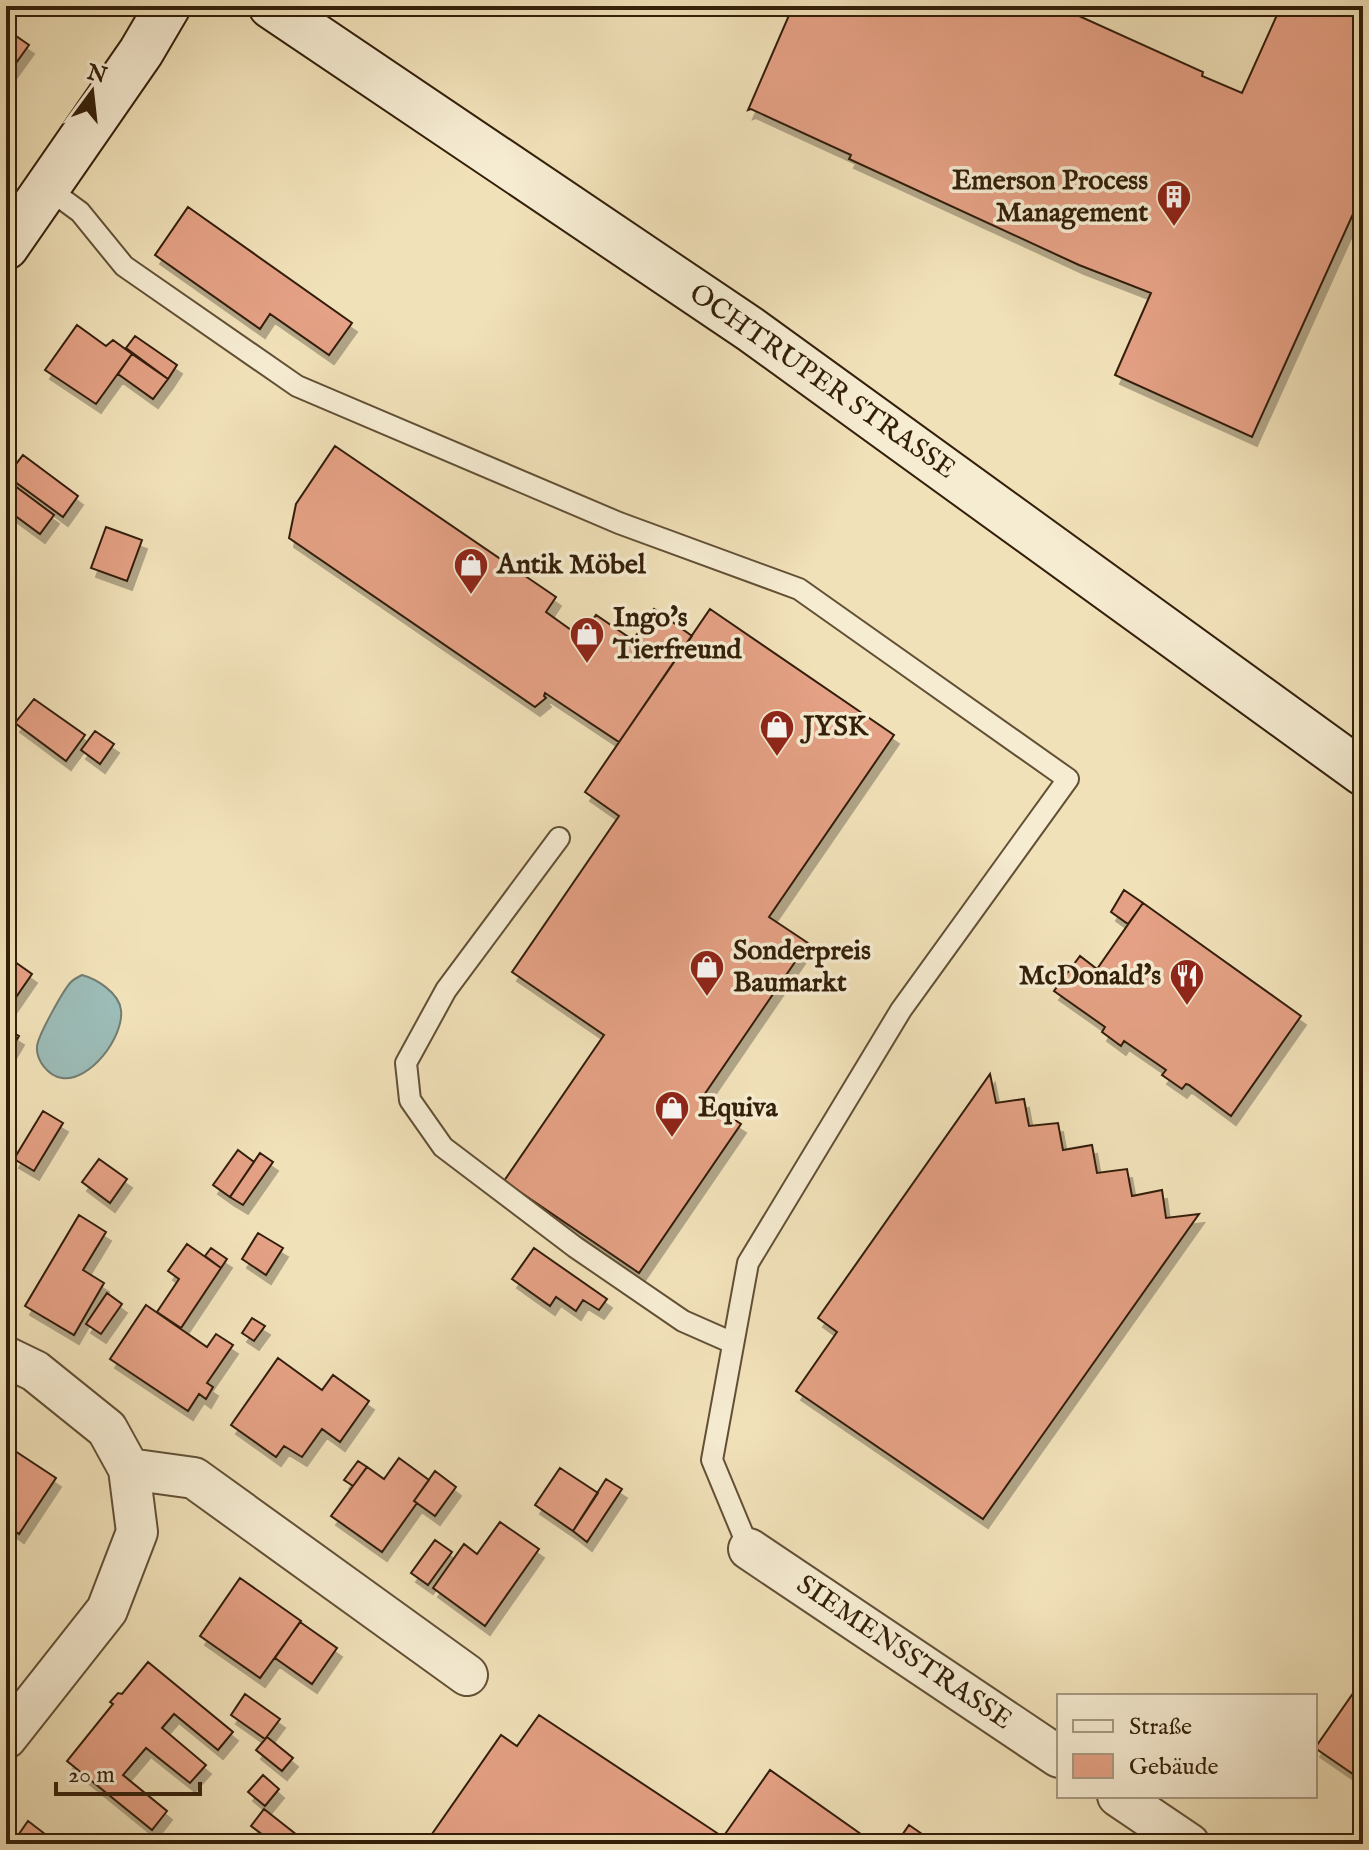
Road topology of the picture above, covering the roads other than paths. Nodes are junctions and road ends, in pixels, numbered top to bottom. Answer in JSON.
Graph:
{"nodes":[{"id":1,"x":168,"y":6,"type":"edge"},
{"id":2,"x":271,"y":6,"type":"edge"},
{"id":3,"x":46,"y":187,"type":"junction"},
{"id":4,"x":6,"y":247,"type":"edge"},
{"id":5,"x":1363,"y":773,"type":"edge"},
{"id":6,"x":559,"y":838,"type":"dead end"},
{"id":7,"x":733,"y":1343,"type":"junction"},
{"id":8,"x":6,"y":1357,"type":"edge"},
{"id":9,"x":129,"y":1469,"type":"junction"},
{"id":10,"x":749,"y":1549,"type":"joint"},
{"id":11,"x":467,"y":1675,"type":"dead end"},
{"id":12,"x":6,"y":1738,"type":"edge"},
{"id":13,"x":1057,"y":1756,"type":"edge"},
{"id":14,"x":1121,"y":1798,"type":"edge"},
{"id":15,"x":1189,"y":1844,"type":"edge"}],
"edges":[{"from":1,"to":3,"type":"main road"},
{"from":2,"to":5,"type":"main road","name":"OCHTRUPER STRASSE"},
{"from":3,"to":4,"type":"main road"},
{"from":3,"to":7,"type":"lane"},
{"from":6,"to":7,"type":"lane"},
{"from":7,"to":10,"type":"lane"},
{"from":8,"to":9,"type":"street"},
{"from":9,"to":11,"type":"street"},
{"from":9,"to":12,"type":"street"},
{"from":10,"to":13,"type":"street","name":"SIEMENSSTRASSE"},
{"from":14,"to":15,"type":"street"}]}
